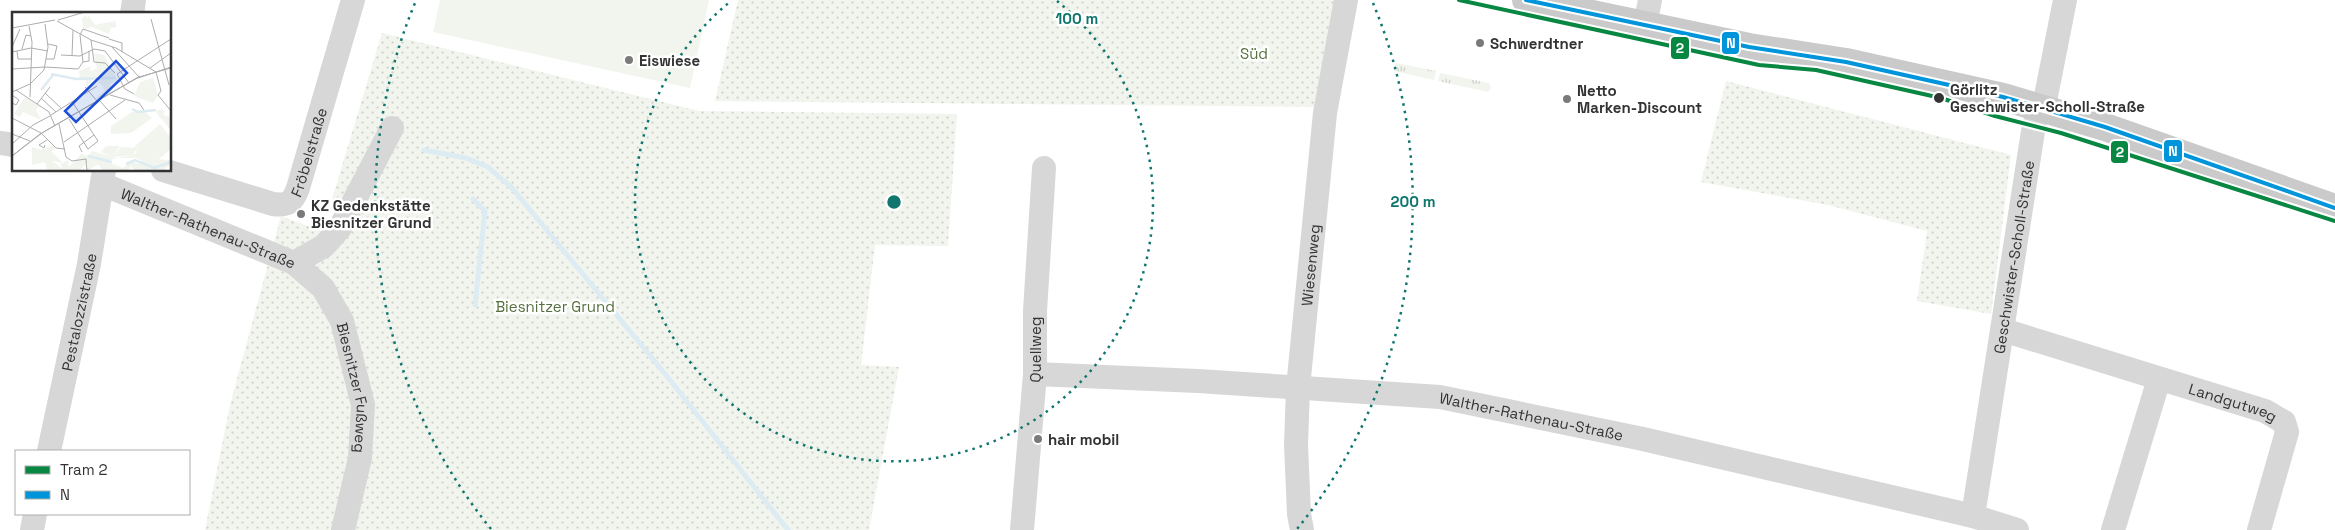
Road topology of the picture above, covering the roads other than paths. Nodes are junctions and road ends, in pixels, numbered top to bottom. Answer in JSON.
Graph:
{"nodes":[{"id":1,"x":353,"y":0,"type":"edge"},
{"id":2,"x":1346,"y":0,"type":"edge"},
{"id":3,"x":1526,"y":0,"type":"edge"},
{"id":4,"x":1650,"y":0,"type":"edge"},
{"id":5,"x":2065,"y":0,"type":"edge"},
{"id":6,"x":1645,"y":26,"type":"junction"},
{"id":7,"x":2042,"y":107,"type":"junction"},
{"id":8,"x":392,"y":128,"type":"dead end"},
{"id":9,"x":1044,"y":168,"type":"dead end"},
{"id":10,"x":166,"y":171,"type":"edge"},
{"id":11,"x":103,"y":177,"type":"edge"},
{"id":12,"x":2335,"y":208,"type":"edge"},
{"id":13,"x":294,"y":263,"type":"junction"},
{"id":14,"x":2003,"y":330,"type":"junction"},
{"id":15,"x":1035,"y":374,"type":"junction"},
{"id":16,"x":2160,"y":379,"type":"junction"},
{"id":17,"x":1298,"y":388,"type":"junction"},
{"id":18,"x":49,"y":450,"type":"edge"},
{"id":19,"x":35,"y":515,"type":"edge"},
{"id":20,"x":1973,"y":516,"type":"junction"},
{"id":21,"x":32,"y":530,"type":"edge"},
{"id":22,"x":343,"y":530,"type":"edge"},
{"id":23,"x":1022,"y":530,"type":"edge"},
{"id":24,"x":1302,"y":530,"type":"edge"},
{"id":25,"x":2017,"y":530,"type":"edge"},
{"id":26,"x":2113,"y":530,"type":"edge"},
{"id":27,"x":2259,"y":530,"type":"edge"}],
"edges":[{"from":1,"to":10,"type":"street","name":"Fröbelstraße"},
{"from":2,"to":17,"type":"street","name":"Wiesenweg"},
{"from":3,"to":6,"type":"main road"},
{"from":4,"to":6,"type":"street"},
{"from":5,"to":7,"type":"street","name":"Geschwister-Scholl-Straße"},
{"from":6,"to":7,"type":"main road"},
{"from":7,"to":12,"type":"main road"},
{"from":7,"to":14,"type":"street","name":"Geschwister-Scholl-Straße"},
{"from":8,"to":13,"type":"street","name":"Walther-Rathenau-Straße"},
{"from":9,"to":15,"type":"street","name":"Quellweg"},
{"from":11,"to":13,"type":"street","name":"Walther-Rathenau-Straße"},
{"from":11,"to":18,"type":"street","name":"Pestalozzistraße"},
{"from":13,"to":22,"type":"street","name":"Biesnitzer Fußweg"},
{"from":14,"to":16,"type":"street","name":"Landgutweg"},
{"from":14,"to":20,"type":"street","name":"Geschwister-Scholl-Straße"},
{"from":15,"to":17,"type":"street","name":"Walther-Rathenau-Straße"},
{"from":15,"to":23,"type":"street","name":"Quellweg"},
{"from":16,"to":26,"type":"street"},
{"from":16,"to":27,"type":"street","name":"Landgutweg"},
{"from":17,"to":20,"type":"street","name":"Walther-Rathenau-Straße"},
{"from":17,"to":24,"type":"street","name":"Wiesenweg"},
{"from":19,"to":21,"type":"street"},
{"from":20,"to":25,"type":"street","name":"Walther-Rathenau-Straße"}]}
